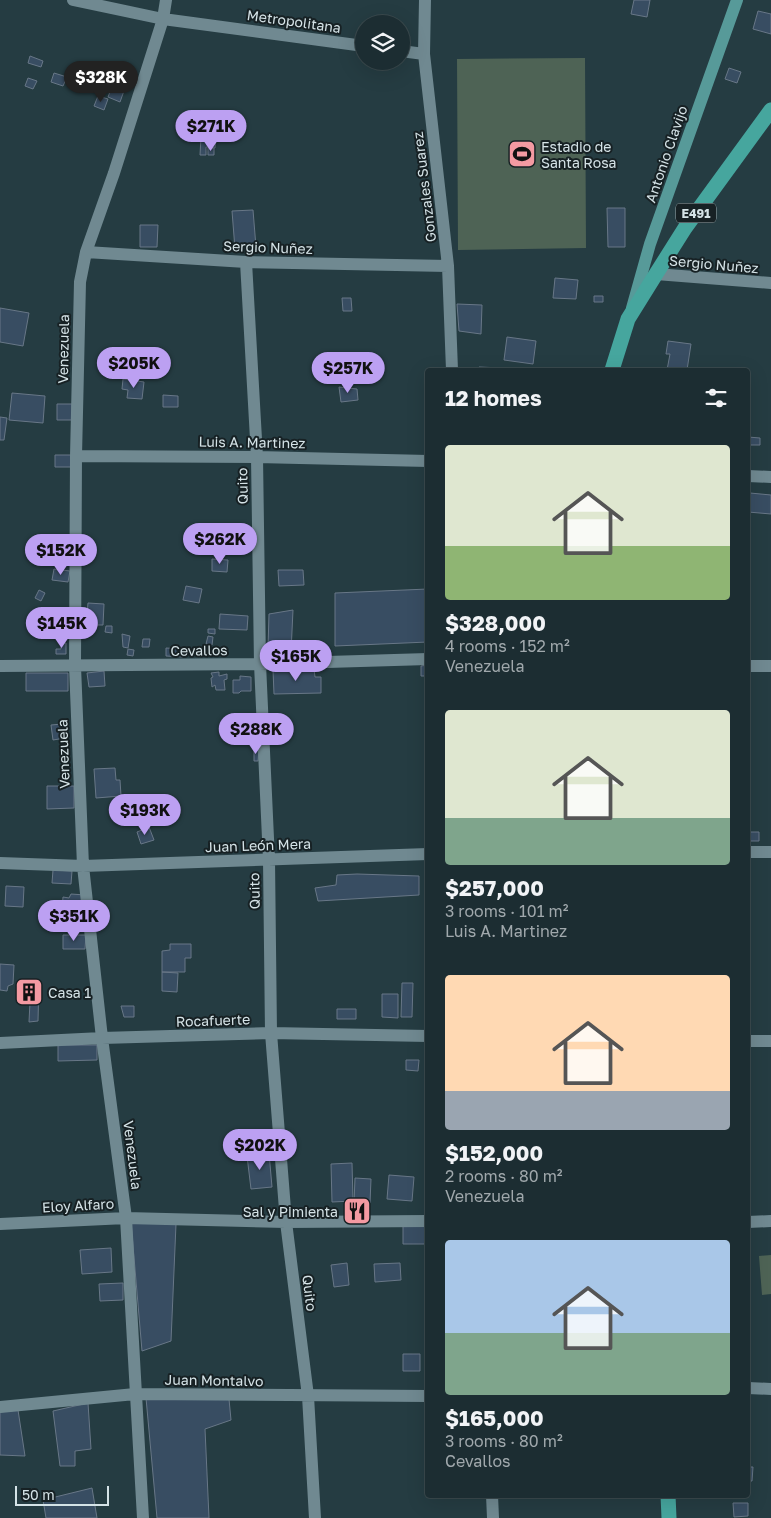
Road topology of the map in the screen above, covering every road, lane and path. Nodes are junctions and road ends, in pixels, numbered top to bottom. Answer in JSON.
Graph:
{"nodes":[{"id":1,"x":73,"y":0,"type":"edge"},
{"id":2,"x":166,"y":0,"type":"edge"},
{"id":3,"x":425,"y":0,"type":"edge"},
{"id":4,"x":737,"y":0,"type":"edge"},
{"id":5,"x":162,"y":19,"type":"junction"},
{"id":6,"x":355,"y":45,"type":"edge"},
{"id":7,"x":410,"y":52,"type":"edge"},
{"id":8,"x":424,"y":54,"type":"junction"},
{"id":9,"x":771,"y":110,"type":"edge"},
{"id":10,"x":86,"y":252,"type":"junction"},
{"id":11,"x":246,"y":262,"type":"junction"},
{"id":12,"x":448,"y":266,"type":"junction"},
{"id":13,"x":656,"y":274,"type":"junction"},
{"id":14,"x":771,"y":283,"type":"edge"},
{"id":15,"x":628,"y":320,"type":"junction"},
{"id":16,"x":452,"y":368,"type":"edge"},
{"id":17,"x":613,"y":368,"type":"edge"},
{"id":18,"x":76,"y":456,"type":"junction"},
{"id":19,"x":256,"y":457,"type":"junction"},
{"id":20,"x":425,"y":462,"type":"edge"},
{"id":21,"x":750,"y":476,"type":"edge"},
{"id":22,"x":771,"y":477,"type":"edge"},
{"id":23,"x":425,"y":659,"type":"edge"},
{"id":24,"x":260,"y":664,"type":"junction"},
{"id":25,"x":0,"y":666,"type":"edge"},
{"id":26,"x":75,"y":666,"type":"junction"},
{"id":27,"x":750,"y":666,"type":"edge"},
{"id":28,"x":771,"y":666,"type":"edge"},
{"id":29,"x":750,"y":852,"type":"edge"},
{"id":30,"x":771,"y":852,"type":"edge"},
{"id":31,"x":425,"y":854,"type":"edge"},
{"id":32,"x":269,"y":860,"type":"junction"},
{"id":33,"x":0,"y":863,"type":"edge"},
{"id":34,"x":83,"y":866,"type":"junction"},
{"id":35,"x":271,"y":1033,"type":"junction"},
{"id":36,"x":425,"y":1036,"type":"edge"},
{"id":37,"x":102,"y":1038,"type":"junction"},
{"id":38,"x":750,"y":1041,"type":"edge"},
{"id":39,"x":771,"y":1041,"type":"edge"},
{"id":40,"x":0,"y":1043,"type":"edge"},
{"id":41,"x":126,"y":1218,"type":"junction"},
{"id":42,"x":425,"y":1221,"type":"edge"},
{"id":43,"x":771,"y":1221,"type":"edge"},
{"id":44,"x":286,"y":1222,"type":"junction"},
{"id":45,"x":750,"y":1222,"type":"edge"},
{"id":46,"x":0,"y":1224,"type":"edge"},
{"id":47,"x":750,"y":1388,"type":"edge"},
{"id":48,"x":771,"y":1389,"type":"edge"},
{"id":49,"x":135,"y":1394,"type":"junction"},
{"id":50,"x":308,"y":1396,"type":"junction"},
{"id":51,"x":425,"y":1396,"type":"edge"},
{"id":52,"x":0,"y":1407,"type":"edge"},
{"id":53,"x":492,"y":1498,"type":"edge"},
{"id":54,"x":668,"y":1498,"type":"edge"},
{"id":55,"x":143,"y":1518,"type":"edge"},
{"id":56,"x":315,"y":1518,"type":"edge"},
{"id":57,"x":493,"y":1518,"type":"edge"},
{"id":58,"x":669,"y":1518,"type":"edge"}],
"edges":[{"from":1,"to":5,"type":"street","name":"Metropolitana"},
{"from":2,"to":5,"type":"street","name":"Venezuela"},
{"from":3,"to":8,"type":"street","name":"Gonzales Suarez"},
{"from":4,"to":15,"type":"main road","name":"Antonio Clavijo"},
{"from":5,"to":6,"type":"street","name":"Metropolitana"},
{"from":5,"to":10,"type":"street","name":"Venezuela"},
{"from":7,"to":8,"type":"street"},
{"from":8,"to":12,"type":"street","name":"Gonzales Suarez"},
{"from":9,"to":13,"type":"highway","number":"E491"},
{"from":10,"to":11,"type":"street","name":"Sergio Nuñez"},
{"from":10,"to":18,"type":"street","name":"Venezuela"},
{"from":11,"to":12,"type":"street","name":"Sergio Nuñez"},
{"from":11,"to":19,"type":"street","name":"Quito"},
{"from":12,"to":16,"type":"street","name":"Gonzales Suarez"},
{"from":13,"to":14,"type":"street","name":"Sergio Nuñez"},
{"from":13,"to":15,"type":"highway","number":"E491"},
{"from":15,"to":17,"type":"highway","number":"E491"},
{"from":18,"to":19,"type":"street","name":"Luis A. Martinez"},
{"from":18,"to":26,"type":"street","name":"Venezuela"},
{"from":19,"to":20,"type":"street","name":"Luis A. Martinez"},
{"from":19,"to":24,"type":"street","name":"Quito"},
{"from":21,"to":22,"type":"street"},
{"from":23,"to":24,"type":"street","name":"Cevallos"},
{"from":24,"to":26,"type":"street","name":"Cevallos"},
{"from":24,"to":32,"type":"street","name":"Quito"},
{"from":25,"to":26,"type":"street","name":"Cevallos"},
{"from":26,"to":34,"type":"street","name":"Venezuela"},
{"from":27,"to":28,"type":"street"},
{"from":29,"to":30,"type":"street"},
{"from":31,"to":32,"type":"street","name":"Juan León Mera"},
{"from":32,"to":34,"type":"street","name":"Juan León Mera"},
{"from":32,"to":35,"type":"street","name":"Quito"},
{"from":33,"to":34,"type":"street","name":"Juan León Mera"},
{"from":34,"to":37,"type":"street","name":"Venezuela"},
{"from":35,"to":36,"type":"street","name":"Rocafuerte"},
{"from":35,"to":37,"type":"street","name":"Rocafuerte"},
{"from":35,"to":44,"type":"street","name":"Quito"},
{"from":37,"to":40,"type":"street","name":"Rocafuerte"},
{"from":37,"to":41,"type":"street","name":"Venezuela"},
{"from":38,"to":39,"type":"street"},
{"from":41,"to":44,"type":"street","name":"Eloy Alfaro"},
{"from":41,"to":46,"type":"street","name":"Eloy Alfaro"},
{"from":41,"to":49,"type":"street","name":"Venezuela"},
{"from":42,"to":44,"type":"street","name":"Eloy Alfaro"},
{"from":43,"to":45,"type":"street"},
{"from":44,"to":50,"type":"street","name":"Quito"},
{"from":47,"to":48,"type":"street"},
{"from":49,"to":50,"type":"street","name":"Juan Montalvo"},
{"from":49,"to":52,"type":"street","name":"Juan Montalvo"},
{"from":49,"to":55,"type":"street","name":"Venezuela"},
{"from":50,"to":51,"type":"street","name":"Juan Montalvo"},
{"from":50,"to":56,"type":"street","name":"Quito"},
{"from":53,"to":57,"type":"street"},
{"from":54,"to":58,"type":"highway"}]}
